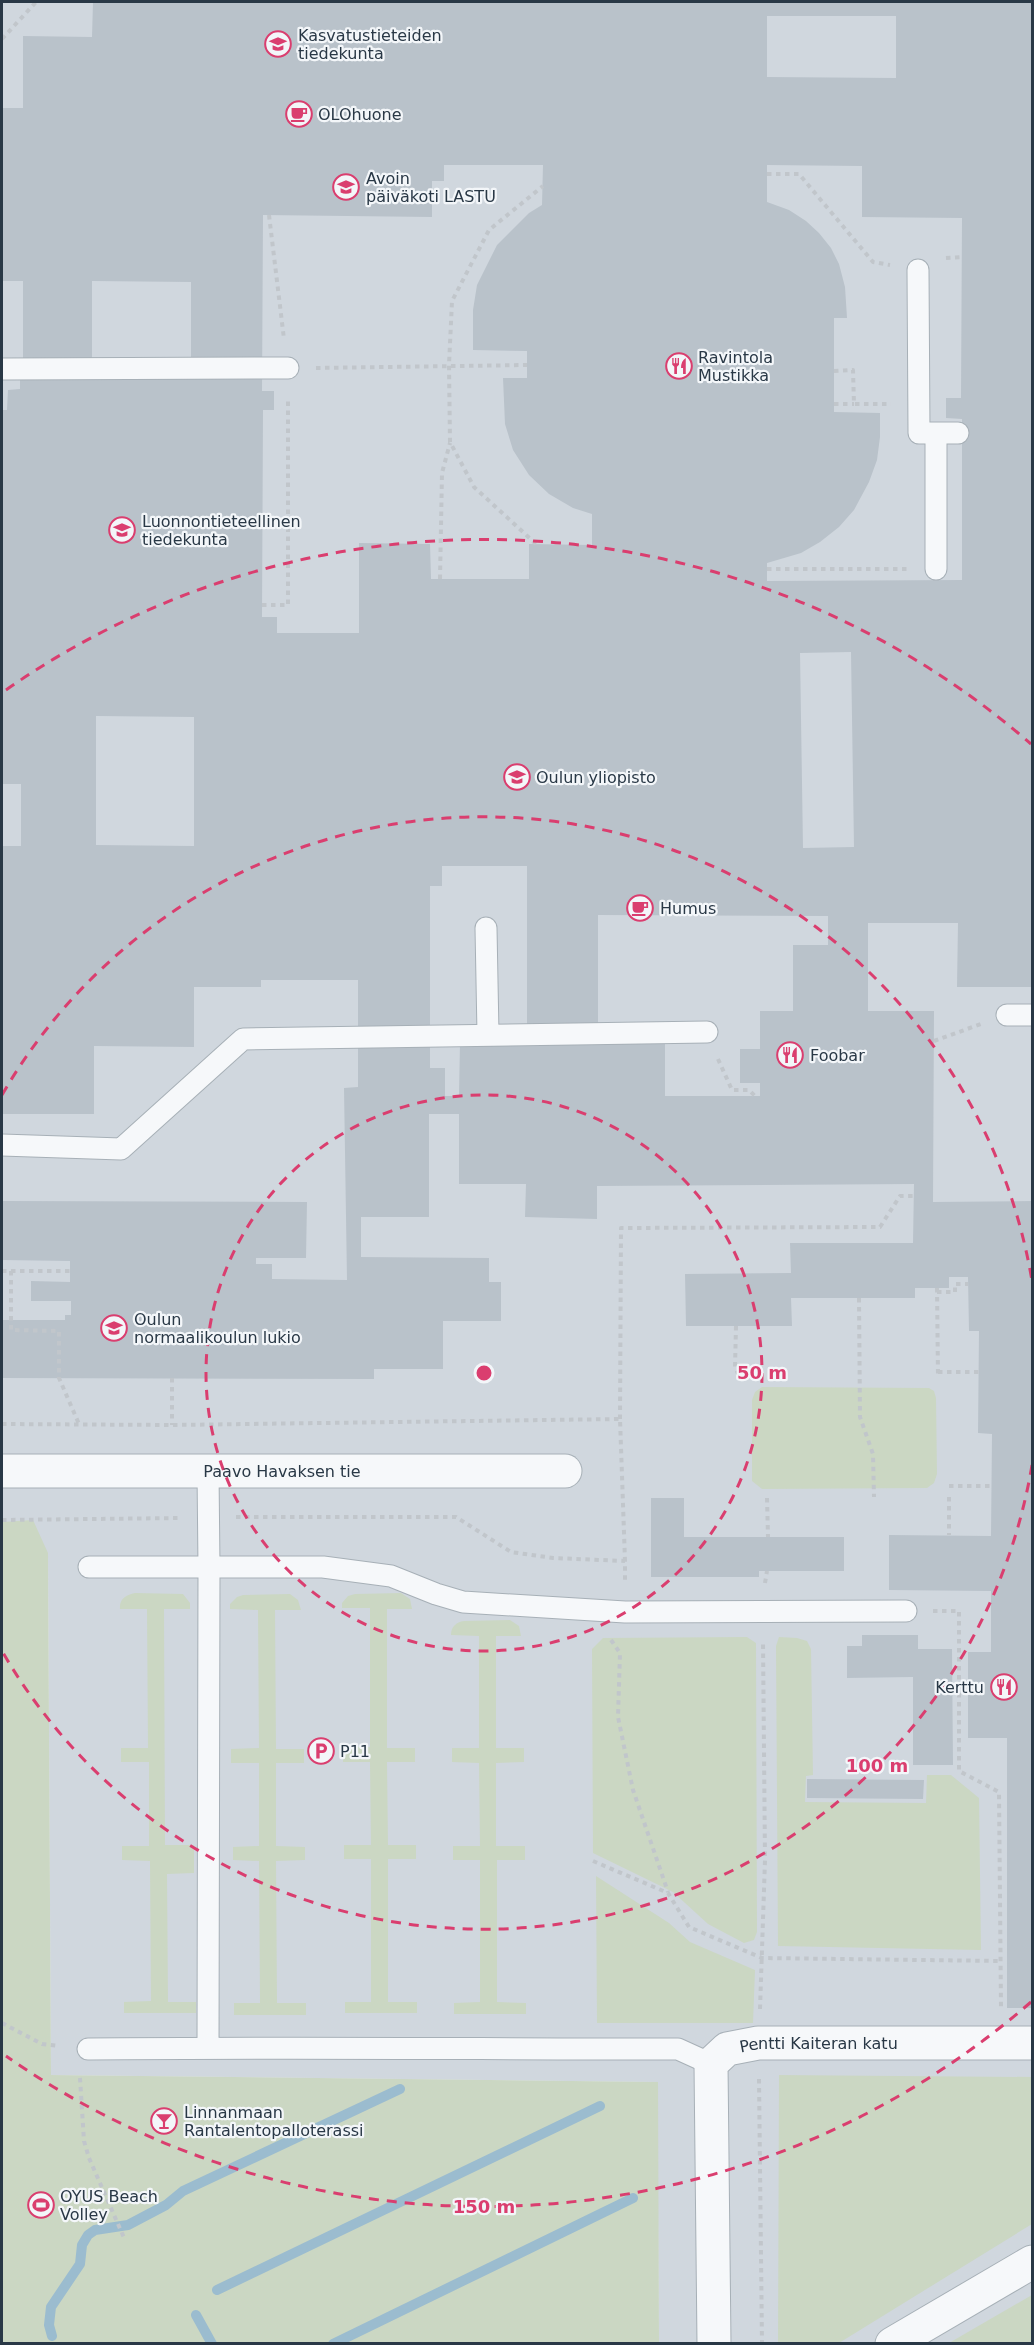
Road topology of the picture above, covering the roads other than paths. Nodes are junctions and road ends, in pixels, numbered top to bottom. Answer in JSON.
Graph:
{"nodes":[{"id":1,"x":918,"y":270,"type":"road end"},
{"id":2,"x":288,"y":368,"type":"road end"},
{"id":3,"x":2,"y":369,"type":"edge"},
{"id":4,"x":936,"y":433,"type":"junction"},
{"id":5,"x":958,"y":433,"type":"dead end"},
{"id":6,"x":936,"y":569,"type":"road end"},
{"id":7,"x":486,"y":928,"type":"dead end"},
{"id":8,"x":1007,"y":1015,"type":"road end"},
{"id":9,"x":1032,"y":1015,"type":"edge"},
{"id":10,"x":707,"y":1032,"type":"road end"},
{"id":11,"x":488,"y":1034,"type":"junction"},
{"id":12,"x":2,"y":1145,"type":"edge"},
{"id":13,"x":2,"y":1470,"type":"edge"},
{"id":14,"x":208,"y":1471,"type":"junction"},
{"id":15,"x":565,"y":1471,"type":"dead end"},
{"id":16,"x":89,"y":1567,"type":"dead end"},
{"id":17,"x":210,"y":1567,"type":"junction"},
{"id":18,"x":906,"y":1611,"type":"road end"},
{"id":19,"x":1032,"y":2043,"type":"edge"},
{"id":20,"x":208,"y":2048,"type":"junction"},
{"id":21,"x":88,"y":2049,"type":"road end"},
{"id":22,"x":711,"y":2064,"type":"junction"},
{"id":23,"x":1032,"y":2262,"type":"edge"},
{"id":24,"x":714,"y":2343,"type":"edge"},
{"id":25,"x":891,"y":2343,"type":"edge"}],
"edges":[{"from":1,"to":4,"type":"lane"},
{"from":2,"to":3,"type":"lane"},
{"from":4,"to":5,"type":"lane"},
{"from":4,"to":6,"type":"lane"},
{"from":7,"to":11,"type":"lane"},
{"from":8,"to":9,"type":"lane"},
{"from":10,"to":11,"type":"lane"},
{"from":11,"to":12,"type":"lane"},
{"from":13,"to":14,"type":"street","name":"Paavo Havaksen tie"},
{"from":14,"to":15,"type":"street","name":"Paavo Havaksen tie"},
{"from":14,"to":17,"type":"lane"},
{"from":16,"to":17,"type":"lane"},
{"from":17,"to":18,"type":"lane"},
{"from":17,"to":20,"type":"lane"},
{"from":19,"to":22,"type":"street","name":"Pentti Kaiteran katu"},
{"from":20,"to":21,"type":"lane"},
{"from":20,"to":22,"type":"lane"},
{"from":22,"to":24,"type":"street"},
{"from":23,"to":25,"type":"street"}]}
